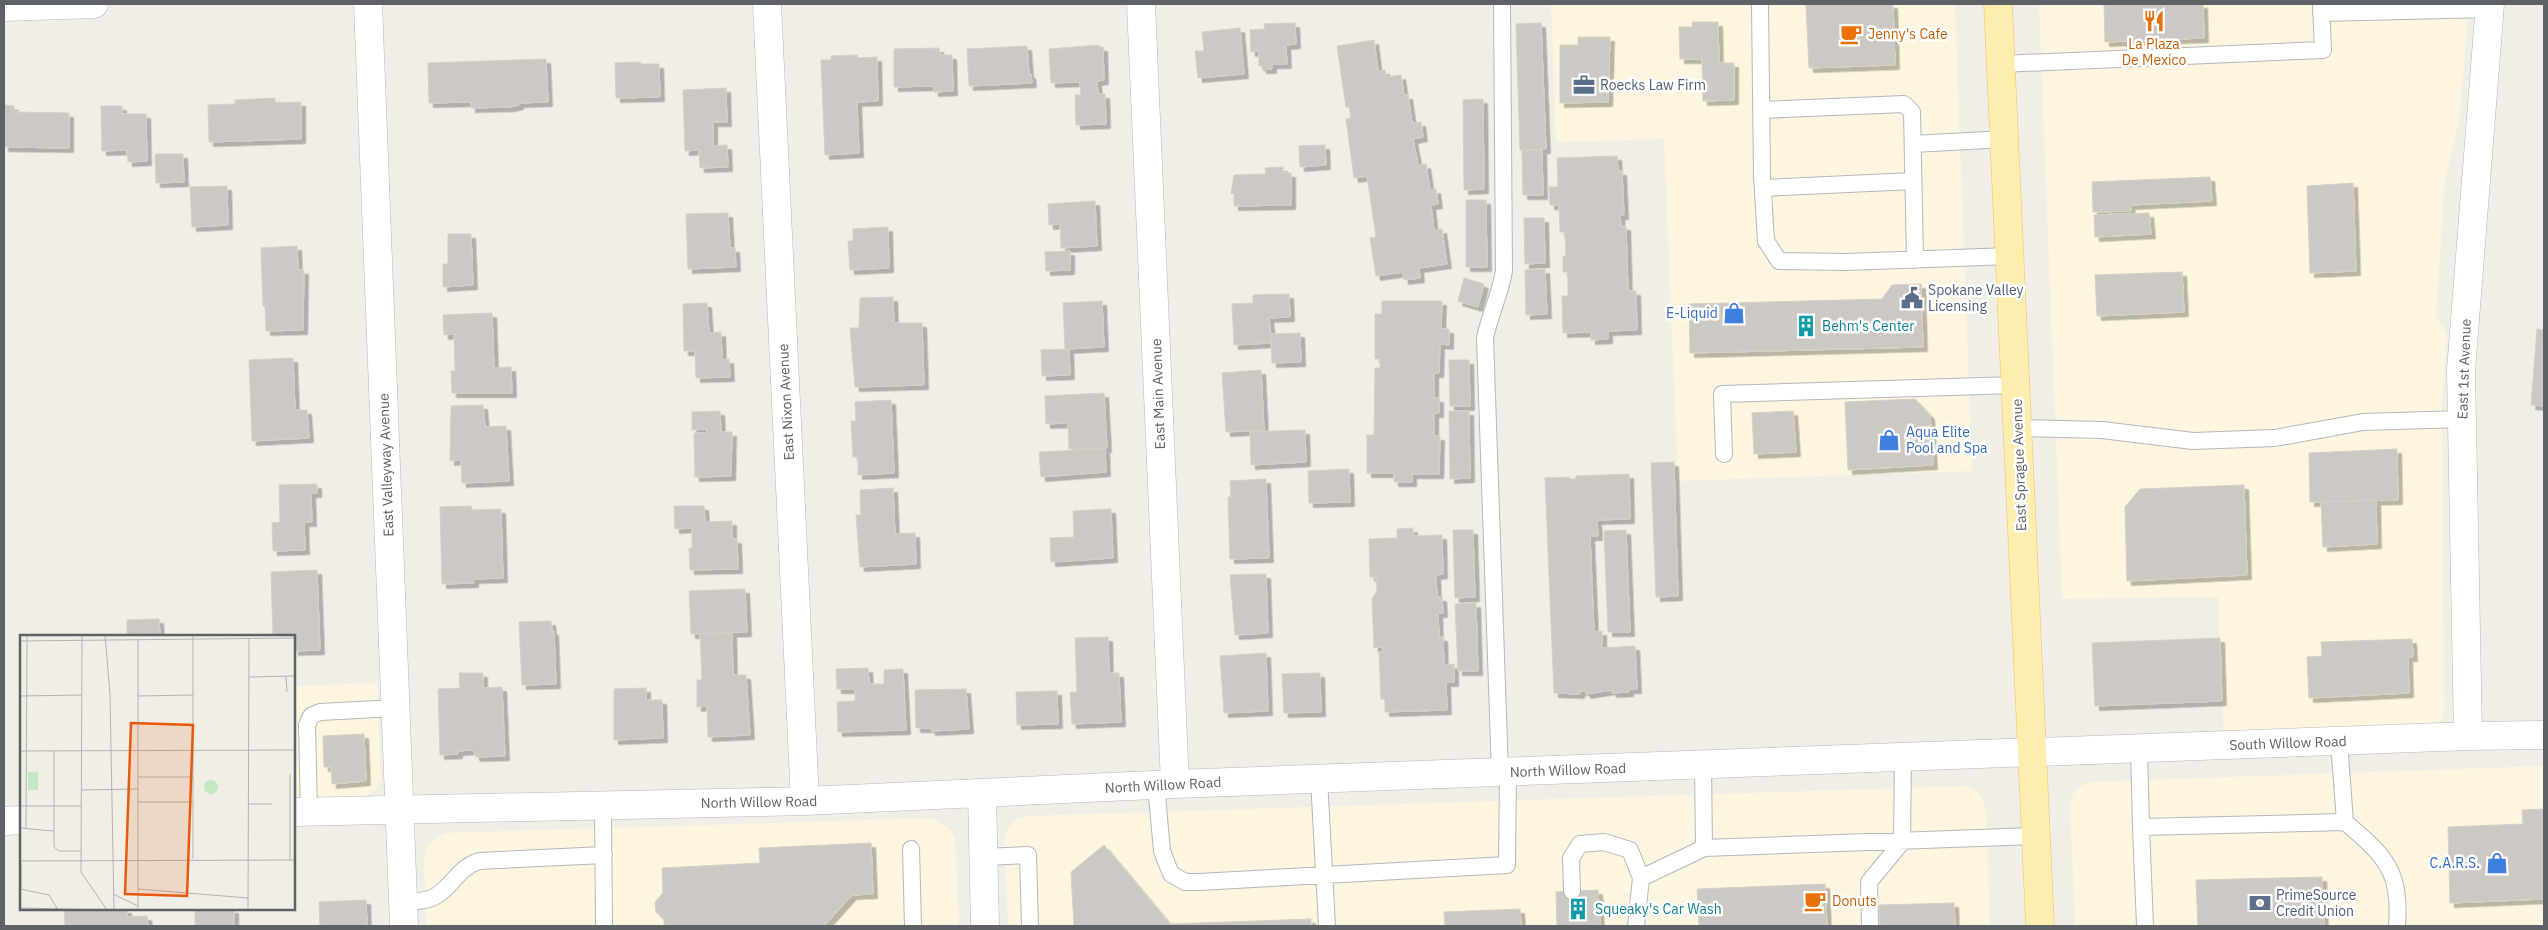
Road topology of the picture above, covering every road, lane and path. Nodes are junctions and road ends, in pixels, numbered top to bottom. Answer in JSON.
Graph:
{"nodes":[{"id":1,"x":94,"y":4,"type":"edge"},
{"id":2,"x":368,"y":4,"type":"edge"},
{"id":3,"x":767,"y":4,"type":"edge"},
{"id":4,"x":1141,"y":4,"type":"edge"},
{"id":5,"x":1502,"y":4,"type":"edge"},
{"id":6,"x":1760,"y":4,"type":"edge"},
{"id":7,"x":1998,"y":4,"type":"edge"},
{"id":8,"x":4,"y":7,"type":"edge"},
{"id":9,"x":2490,"y":7,"type":"edge"},
{"id":10,"x":2321,"y":8,"type":"edge"},
{"id":11,"x":2001,"y":64,"type":"junction"},
{"id":12,"x":1762,"y":110,"type":"junction"},
{"id":13,"x":2005,"y":139,"type":"junction"},
{"id":14,"x":1913,"y":144,"type":"junction"},
{"id":15,"x":1913,"y":181,"type":"junction"},
{"id":16,"x":1763,"y":188,"type":"junction"},
{"id":17,"x":2010,"y":256,"type":"junction"},
{"id":18,"x":1915,"y":260,"type":"junction"},
{"id":19,"x":2016,"y":385,"type":"junction"},
{"id":20,"x":2462,"y":419,"type":"junction"},
{"id":21,"x":2018,"y":428,"type":"junction"},
{"id":22,"x":1724,"y":454,"type":"dead end"},
{"id":23,"x":396,"y":708,"type":"junction"},
{"id":24,"x":2468,"y":736,"type":"junction"},
{"id":25,"x":2544,"y":736,"type":"edge"},
{"id":26,"x":2339,"y":741,"type":"junction"},
{"id":27,"x":2139,"y":749,"type":"junction"},
{"id":28,"x":2033,"y":754,"type":"junction"},
{"id":29,"x":1903,"y":758,"type":"junction"},
{"id":30,"x":1704,"y":765,"type":"junction"},
{"id":31,"x":1504,"y":772,"type":"junction"},
{"id":32,"x":1320,"y":779,"type":"junction"},
{"id":33,"x":1165,"y":785,"type":"junction"},
{"id":34,"x":982,"y":794,"type":"junction"},
{"id":35,"x":805,"y":801,"type":"junction"},
{"id":36,"x":603,"y":806,"type":"junction"},
{"id":37,"x":400,"y":811,"type":"junction"},
{"id":38,"x":302,"y":812,"type":"edge"},
{"id":39,"x":20,"y":820,"type":"edge"},
{"id":40,"x":4,"y":821,"type":"edge"},
{"id":41,"x":2345,"y":822,"type":"junction"},
{"id":42,"x":2142,"y":827,"type":"junction"},
{"id":43,"x":2036,"y":836,"type":"junction"},
{"id":44,"x":1902,"y":842,"type":"junction"},
{"id":45,"x":1704,"y":848,"type":"junction"},
{"id":46,"x":911,"y":849,"type":"dead end"},
{"id":47,"x":604,"y":855,"type":"junction"},
{"id":48,"x":984,"y":856,"type":"junction"},
{"id":49,"x":1323,"y":875,"type":"junction"},
{"id":50,"x":1641,"y":878,"type":"junction"},
{"id":51,"x":1572,"y":891,"type":"dead end"},
{"id":52,"x":403,"y":914,"type":"edge"},
{"id":53,"x":604,"y":926,"type":"edge"},
{"id":54,"x":913,"y":926,"type":"edge"},
{"id":55,"x":986,"y":926,"type":"edge"},
{"id":56,"x":1030,"y":926,"type":"edge"},
{"id":57,"x":1327,"y":926,"type":"edge"},
{"id":58,"x":1636,"y":926,"type":"edge"},
{"id":59,"x":1870,"y":926,"type":"edge"},
{"id":60,"x":2040,"y":926,"type":"edge"},
{"id":61,"x":2145,"y":926,"type":"edge"},
{"id":62,"x":2397,"y":926,"type":"edge"}],
"edges":[{"from":1,"to":8,"type":"street"},
{"from":2,"to":23,"type":"street","name":"East Valleyway Avenue"},
{"from":3,"to":35,"type":"street","name":"East Nixon Avenue"},
{"from":4,"to":33,"type":"street","name":"East Main Avenue"},
{"from":5,"to":31,"type":"lane"},
{"from":6,"to":12,"type":"lane"},
{"from":7,"to":11,"type":"main road","name":"East Sprague Avenue"},
{"from":9,"to":10,"type":"lane"},
{"from":9,"to":20,"type":"street","name":"East 1st Avenue"},
{"from":10,"to":11,"type":"lane"},
{"from":11,"to":13,"type":"main road","name":"East Sprague Avenue"},
{"from":12,"to":14,"type":"lane"},
{"from":12,"to":16,"type":"lane"},
{"from":13,"to":14,"type":"lane"},
{"from":13,"to":17,"type":"main road","name":"East Sprague Avenue"},
{"from":14,"to":15,"type":"lane"},
{"from":15,"to":16,"type":"lane"},
{"from":15,"to":18,"type":"lane"},
{"from":16,"to":18,"type":"lane"},
{"from":17,"to":18,"type":"lane"},
{"from":17,"to":19,"type":"main road","name":"East Sprague Avenue"},
{"from":19,"to":21,"type":"main road","name":"East Sprague Avenue"},
{"from":19,"to":22,"type":"lane"},
{"from":20,"to":21,"type":"lane"},
{"from":20,"to":24,"type":"street","name":"East 1st Avenue"},
{"from":21,"to":28,"type":"main road","name":"East Sprague Avenue"},
{"from":23,"to":37,"type":"street","name":"East Valleyway Avenue"},
{"from":23,"to":38,"type":"lane"},
{"from":24,"to":25,"type":"street","name":"South Willow Road"},
{"from":24,"to":26,"type":"street","name":"South Willow Road"},
{"from":26,"to":27,"type":"street","name":"South Willow Road"},
{"from":26,"to":41,"type":"lane"},
{"from":27,"to":28,"type":"street","name":"South Willow Road"},
{"from":27,"to":42,"type":"lane"},
{"from":28,"to":29,"type":"street","name":"North Willow Road"},
{"from":28,"to":43,"type":"main road","name":"East Sprague Avenue"},
{"from":29,"to":30,"type":"street","name":"North Willow Road"},
{"from":29,"to":44,"type":"lane"},
{"from":30,"to":31,"type":"street","name":"North Willow Road"},
{"from":30,"to":45,"type":"lane"},
{"from":31,"to":32,"type":"street","name":"North Willow Road"},
{"from":31,"to":49,"type":"lane"},
{"from":32,"to":33,"type":"street","name":"North Willow Road"},
{"from":32,"to":49,"type":"lane"},
{"from":33,"to":34,"type":"street","name":"North Willow Road"},
{"from":33,"to":49,"type":"lane"},
{"from":34,"to":35,"type":"street","name":"North Willow Road"},
{"from":34,"to":48,"type":"street"},
{"from":35,"to":36,"type":"street","name":"North Willow Road"},
{"from":36,"to":37,"type":"street","name":"North Willow Road"},
{"from":36,"to":47,"type":"lane"},
{"from":37,"to":38,"type":"street","name":"North Willow Road"},
{"from":37,"to":52,"type":"street","name":"East Valleyway Avenue"},
{"from":39,"to":40,"type":"street"},
{"from":41,"to":42,"type":"lane"},
{"from":41,"to":62,"type":"lane"},
{"from":42,"to":61,"type":"lane"},
{"from":43,"to":44,"type":"lane"},
{"from":43,"to":60,"type":"main road","name":"East Sprague Avenue"},
{"from":44,"to":45,"type":"lane"},
{"from":44,"to":59,"type":"lane"},
{"from":45,"to":50,"type":"lane"},
{"from":46,"to":54,"type":"lane"},
{"from":47,"to":52,"type":"lane"},
{"from":47,"to":53,"type":"lane"},
{"from":48,"to":55,"type":"street"},
{"from":48,"to":56,"type":"lane"},
{"from":49,"to":57,"type":"lane"},
{"from":50,"to":51,"type":"lane"},
{"from":50,"to":58,"type":"lane"}]}
